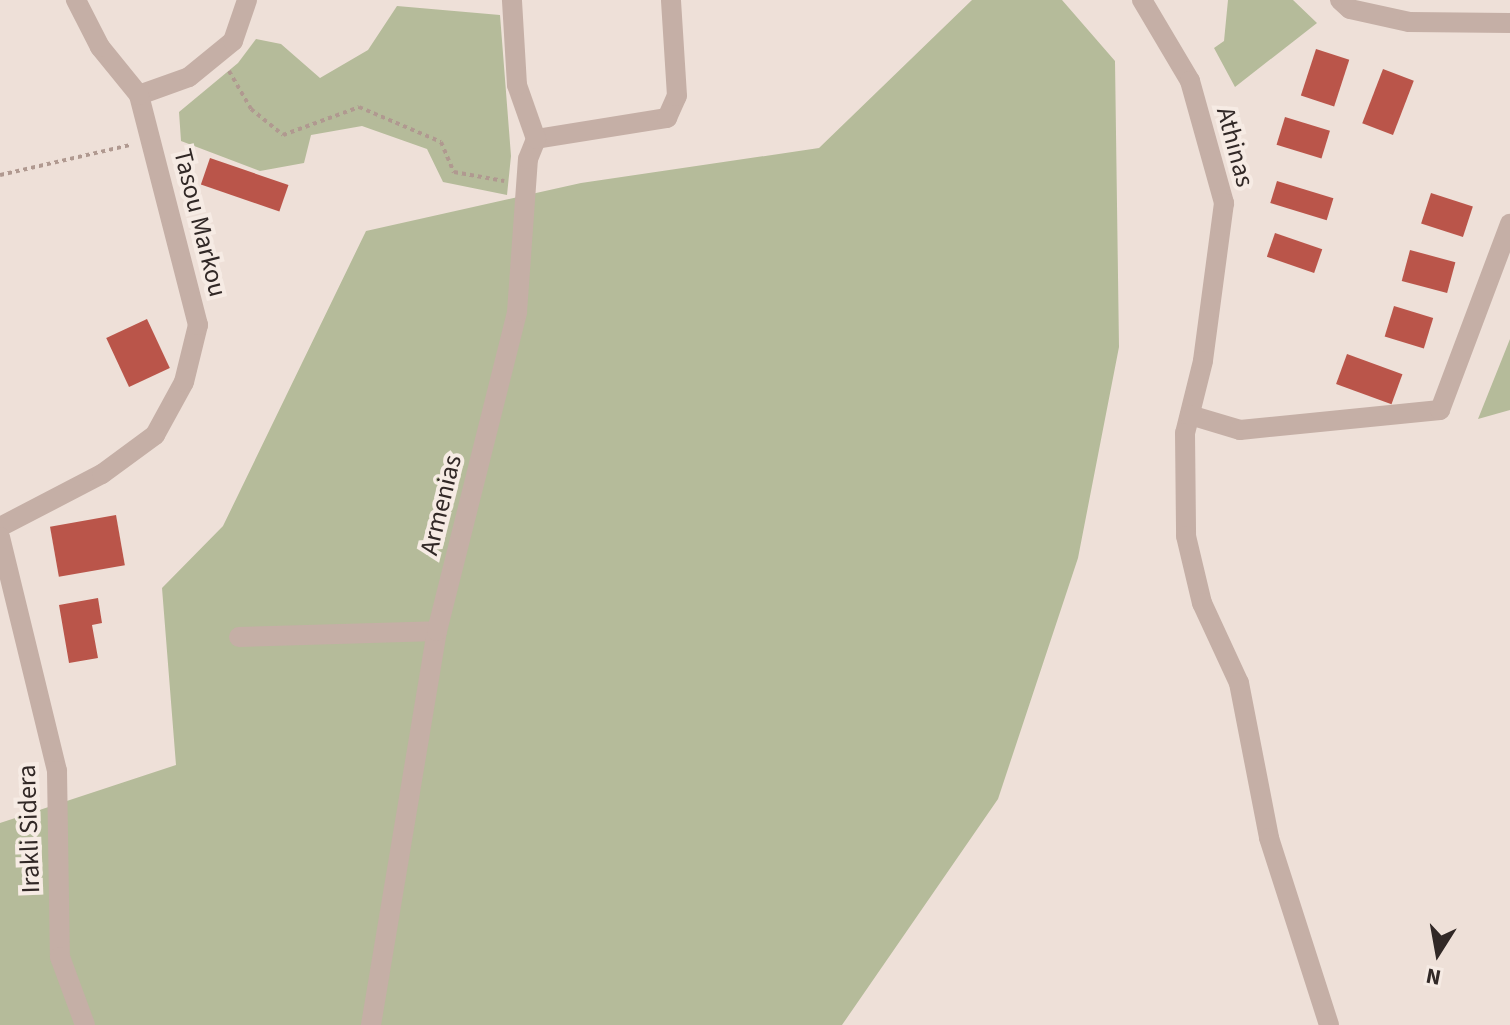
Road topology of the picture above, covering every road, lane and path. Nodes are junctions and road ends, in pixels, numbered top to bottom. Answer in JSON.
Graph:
{"nodes":[{"id":1,"x":76,"y":0,"type":"edge"},
{"id":2,"x":247,"y":0,"type":"edge"},
{"id":3,"x":512,"y":0,"type":"edge"},
{"id":4,"x":671,"y":0,"type":"edge"},
{"id":5,"x":1142,"y":0,"type":"edge"},
{"id":6,"x":1340,"y":0,"type":"edge"},
{"id":7,"x":1510,"y":23,"type":"edge"},
{"id":8,"x":219,"y":53,"type":"junction"},
{"id":9,"x":139,"y":95,"type":"junction"},
{"id":10,"x":152,"y":139,"type":"junction"},
{"id":11,"x":536,"y":139,"type":"junction"},
{"id":12,"x":0,"y":175,"type":"edge"},
{"id":13,"x":527,"y":185,"type":"junction"},
{"id":14,"x":1510,"y":224,"type":"edge"},
{"id":15,"x":1190,"y":415,"type":"junction"},
{"id":16,"x":0,"y":527,"type":"edge"},
{"id":17,"x":0,"y":537,"type":"edge"},
{"id":18,"x":437,"y":631,"type":"junction"},
{"id":19,"x":239,"y":637,"type":"dead end"},
{"id":20,"x":85,"y":1025,"type":"edge"},
{"id":21,"x":371,"y":1025,"type":"edge"},
{"id":22,"x":1329,"y":1025,"type":"edge"}],
"edges":[{"from":1,"to":9,"type":"street","name":"Tasou Markou"},
{"from":2,"to":8,"type":"street"},
{"from":3,"to":11,"type":"street"},
{"from":4,"to":11,"type":"street"},
{"from":5,"to":15,"type":"street","name":"Athinas"},
{"from":6,"to":7,"type":"street"},
{"from":8,"to":9,"type":"street"},
{"from":8,"to":13,"type":"path"},
{"from":9,"to":10,"type":"street","name":"Tasou Markou"},
{"from":10,"to":12,"type":"path"},
{"from":10,"to":16,"type":"street","name":"Tasou Markou"},
{"from":11,"to":13,"type":"street","name":"Armenias"},
{"from":13,"to":18,"type":"street","name":"Armenias"},
{"from":14,"to":15,"type":"street"},
{"from":15,"to":22,"type":"street","name":"Athinas"},
{"from":17,"to":20,"type":"street","name":"Irakli Sidera"},
{"from":18,"to":19,"type":"street"},
{"from":18,"to":21,"type":"street","name":"Armenias"}]}
